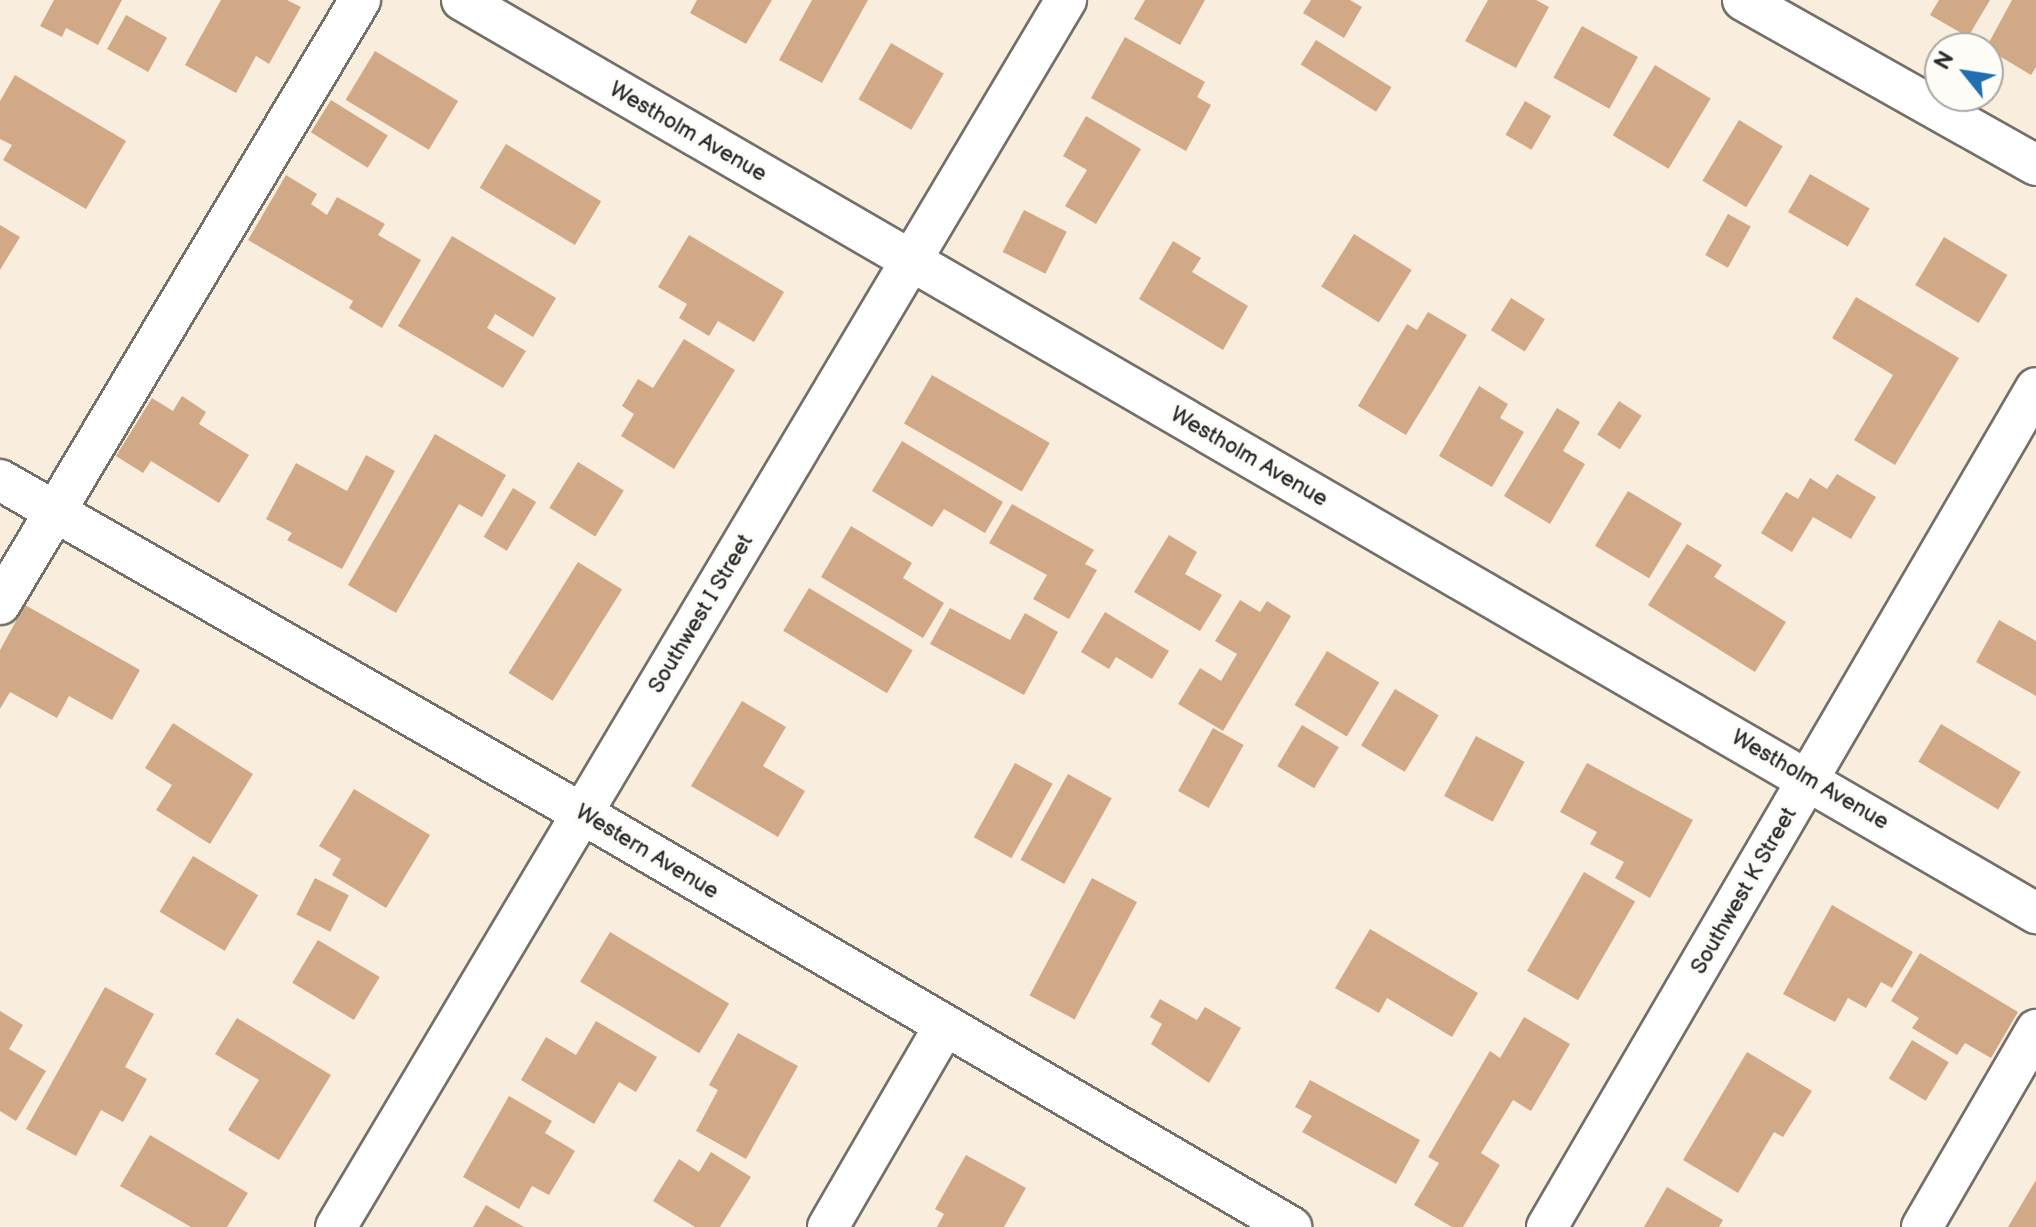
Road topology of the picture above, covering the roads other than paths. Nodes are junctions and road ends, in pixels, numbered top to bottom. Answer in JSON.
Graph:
{"nodes":[{"id":1,"x":360,"y":0,"type":"edge"},
{"id":2,"x":462,"y":0,"type":"edge"},
{"id":3,"x":1066,"y":0,"type":"edge"},
{"id":4,"x":1743,"y":0,"type":"edge"},
{"id":5,"x":2036,"y":165,"type":"edge"},
{"id":6,"x":909,"y":262,"type":"junction"},
{"id":7,"x":2036,"y":388,"type":"edge"},
{"id":8,"x":0,"y":480,"type":"edge"},
{"id":9,"x":54,"y":511,"type":"junction"},
{"id":10,"x":0,"y":604,"type":"edge"},
{"id":11,"x":1809,"y":779,"type":"junction"},
{"id":12,"x":583,"y":814,"type":"junction"},
{"id":13,"x":2036,"y":913,"type":"edge"},
{"id":14,"x":944,"y":1027,"type":"junction"},
{"id":15,"x":2036,"y":1030,"type":"edge"},
{"id":16,"x":336,"y":1227,"type":"edge"},
{"id":17,"x":828,"y":1227,"type":"edge"},
{"id":18,"x":1291,"y":1227,"type":"edge"},
{"id":19,"x":1547,"y":1227,"type":"edge"},
{"id":20,"x":1922,"y":1227,"type":"edge"}],
"edges":[{"from":1,"to":9,"type":"street"},
{"from":2,"to":6,"type":"street","name":"Westholm Avenue"},
{"from":3,"to":6,"type":"street","name":"Southwest I Street"},
{"from":4,"to":5,"type":"street"},
{"from":6,"to":11,"type":"street","name":"Westholm Avenue"},
{"from":6,"to":12,"type":"street","name":"Southwest I Street"},
{"from":7,"to":11,"type":"street","name":"Southwest K Street"},
{"from":8,"to":9,"type":"street","name":"Western Avenue"},
{"from":9,"to":10,"type":"street"},
{"from":9,"to":12,"type":"street","name":"Western Avenue"},
{"from":11,"to":13,"type":"street","name":"Westholm Avenue"},
{"from":11,"to":19,"type":"street","name":"Southwest K Street"},
{"from":12,"to":14,"type":"street","name":"Western Avenue"},
{"from":12,"to":16,"type":"street","name":"Southwest I Street"},
{"from":14,"to":17,"type":"street"},
{"from":14,"to":18,"type":"street","name":"Western Avenue"},
{"from":15,"to":20,"type":"street"}]}
